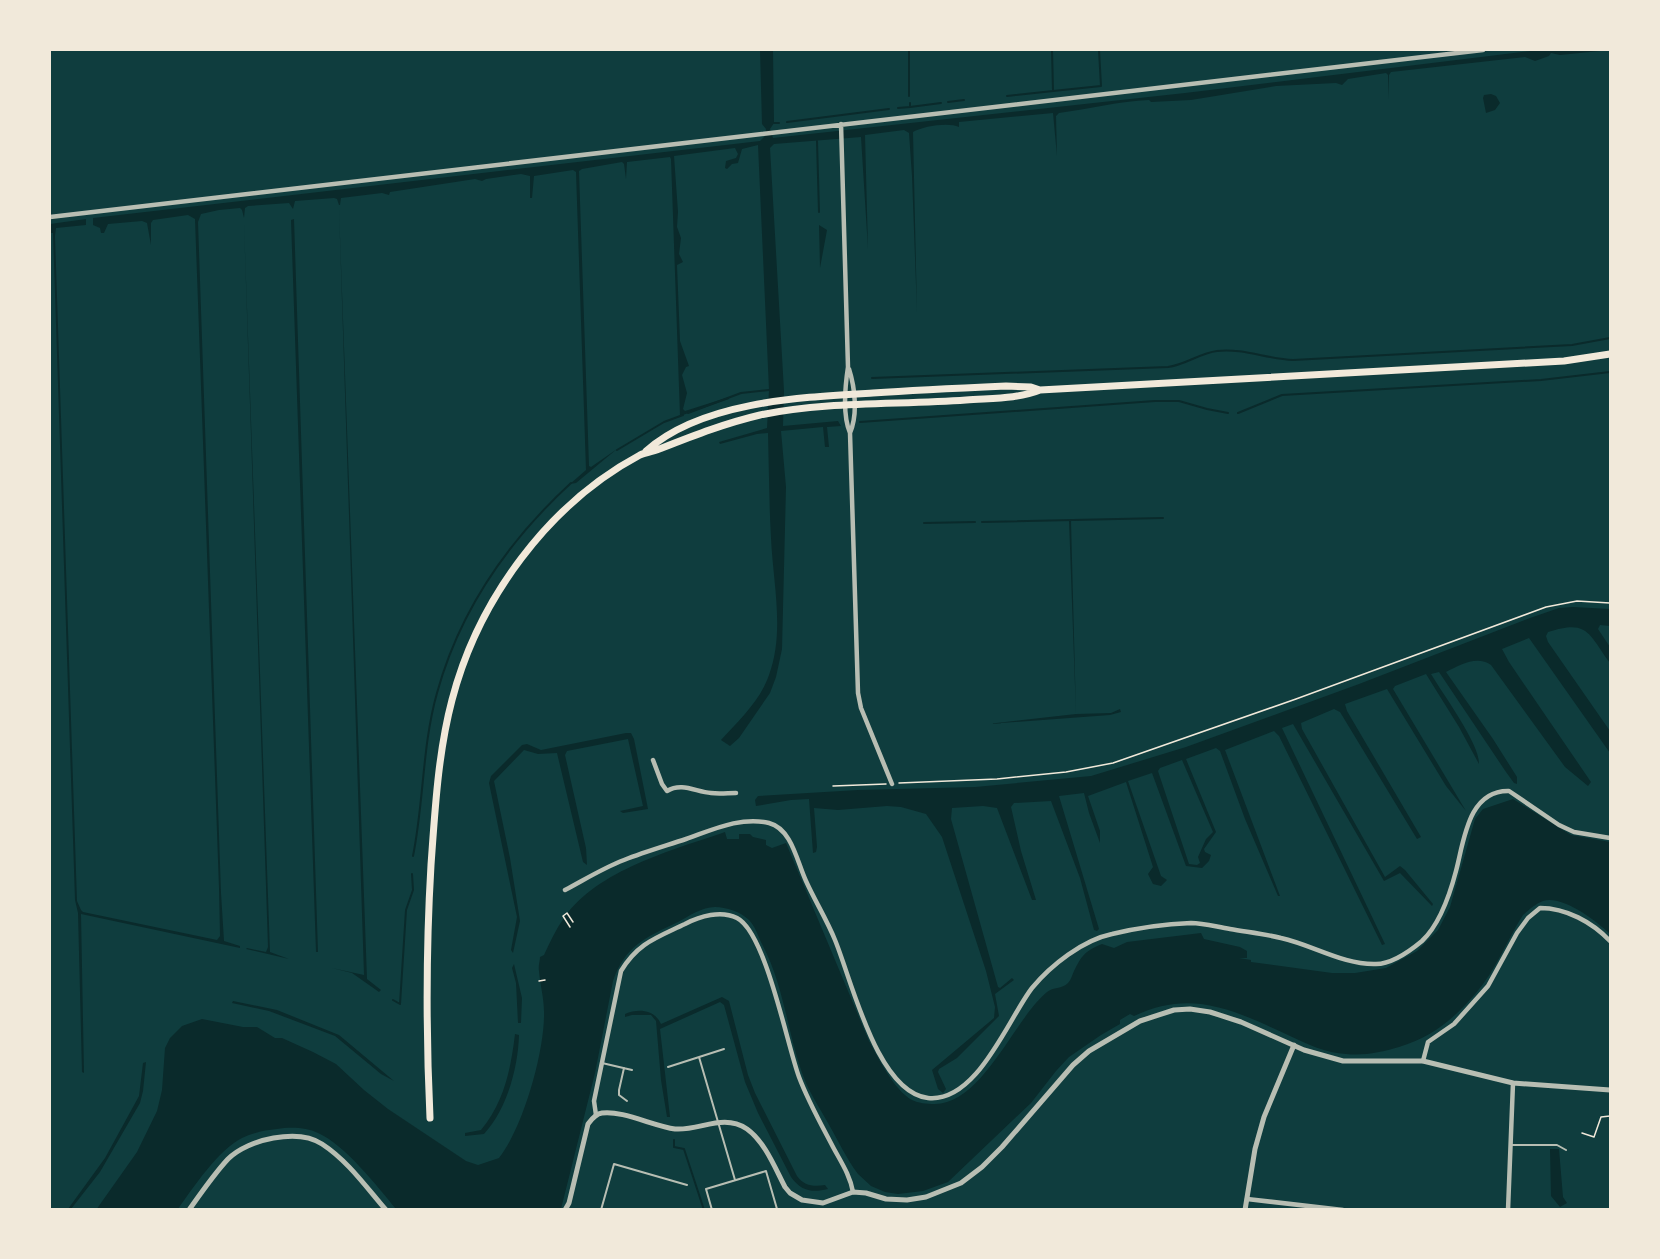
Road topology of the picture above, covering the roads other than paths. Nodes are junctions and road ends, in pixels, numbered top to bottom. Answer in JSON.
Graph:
{"nodes":[{"id":1,"x":1483,"y":50,"type":"edge"},
{"id":2,"x":841,"y":126,"type":"junction"},
{"id":3,"x":50,"y":217,"type":"edge"},
{"id":4,"x":1611,"y":354,"type":"edge"},
{"id":5,"x":1040,"y":390,"type":"junction"},
{"id":6,"x":850,"y":394,"type":"junction"},
{"id":7,"x":855,"y":405,"type":"junction"},
{"id":8,"x":846,"y":406,"type":"junction"},
{"id":9,"x":850,"y":433,"type":"junction"},
{"id":10,"x":645,"y":453,"type":"junction"},
{"id":11,"x":653,"y":760,"type":"dead end"},
{"id":12,"x":892,"y":784,"type":"road end"},
{"id":13,"x":736,"y":794,"type":"dead end"},
{"id":14,"x":1611,"y":838,"type":"edge"},
{"id":15,"x":565,"y":890,"type":"dead end"},
{"id":16,"x":1611,"y":941,"type":"edge"},
{"id":17,"x":1294,"y":1046,"type":"junction"},
{"id":18,"x":724,"y":1049,"type":"dead end"},
{"id":19,"x":699,"y":1057,"type":"junction"},
{"id":20,"x":1423,"y":1061,"type":"junction"},
{"id":21,"x":602,"y":1063,"type":"junction"},
{"id":22,"x":668,"y":1067,"type":"dead end"},
{"id":23,"x":624,"y":1068,"type":"junction"},
{"id":24,"x":632,"y":1070,"type":"dead end"},
{"id":25,"x":1513,"y":1083,"type":"junction"},
{"id":26,"x":1611,"y":1090,"type":"edge"},
{"id":27,"x":627,"y":1101,"type":"dead end"},
{"id":28,"x":597,"y":1115,"type":"junction"},
{"id":29,"x":430,"y":1118,"type":"dead end"},
{"id":30,"x":718,"y":1122,"type":"junction"},
{"id":31,"x":1510,"y":1145,"type":"junction"},
{"id":32,"x":1566,"y":1150,"type":"dead end"},
{"id":33,"x":735,"y":1180,"type":"junction"},
{"id":34,"x":687,"y":1185,"type":"dead end"},
{"id":35,"x":853,"y":1192,"type":"junction"},
{"id":36,"x":1247,"y":1199,"type":"junction"},
{"id":37,"x":189,"y":1209,"type":"edge"},
{"id":38,"x":386,"y":1209,"type":"edge"},
{"id":39,"x":565,"y":1209,"type":"edge"},
{"id":40,"x":601,"y":1209,"type":"edge"},
{"id":41,"x":712,"y":1209,"type":"edge"},
{"id":42,"x":775,"y":1209,"type":"edge"},
{"id":43,"x":1245,"y":1209,"type":"edge"},
{"id":44,"x":1344,"y":1209,"type":"edge"},
{"id":45,"x":1508,"y":1209,"type":"edge"}],
"edges":[{"from":1,"to":2,"type":"street"},
{"from":2,"to":3,"type":"street"},
{"from":2,"to":6,"type":"street"},
{"from":4,"to":5,"type":"main road"},
{"from":5,"to":6,"type":"main road"},
{"from":5,"to":7,"type":"main road"},
{"from":6,"to":7,"type":"street"},
{"from":6,"to":8,"type":"street"},
{"from":6,"to":10,"type":"main road"},
{"from":7,"to":8,"type":"main road"},
{"from":7,"to":9,"type":"street"},
{"from":8,"to":9,"type":"street"},
{"from":8,"to":10,"type":"main road"},
{"from":9,"to":12,"type":"street"},
{"from":10,"to":29,"type":"main road"},
{"from":11,"to":13,"type":"street"},
{"from":14,"to":15,"type":"street"},
{"from":16,"to":20,"type":"street"},
{"from":17,"to":20,"type":"street"},
{"from":17,"to":35,"type":"street"},
{"from":17,"to":36,"type":"street"},
{"from":18,"to":19,"type":"lane"},
{"from":19,"to":22,"type":"lane"},
{"from":19,"to":30,"type":"lane"},
{"from":20,"to":25,"type":"street"},
{"from":21,"to":23,"type":"lane"},
{"from":21,"to":28,"type":"street"},
{"from":21,"to":35,"type":"street"},
{"from":23,"to":24,"type":"lane"},
{"from":23,"to":27,"type":"lane"},
{"from":25,"to":26,"type":"street"},
{"from":25,"to":31,"type":"street"},
{"from":28,"to":30,"type":"street"},
{"from":28,"to":39,"type":"street"},
{"from":30,"to":33,"type":"lane"},
{"from":30,"to":35,"type":"street"},
{"from":31,"to":32,"type":"lane"},
{"from":31,"to":45,"type":"street"},
{"from":33,"to":41,"type":"lane"},
{"from":33,"to":42,"type":"lane"},
{"from":34,"to":40,"type":"lane"},
{"from":36,"to":43,"type":"street"},
{"from":36,"to":44,"type":"street"},
{"from":37,"to":38,"type":"street"}]}
